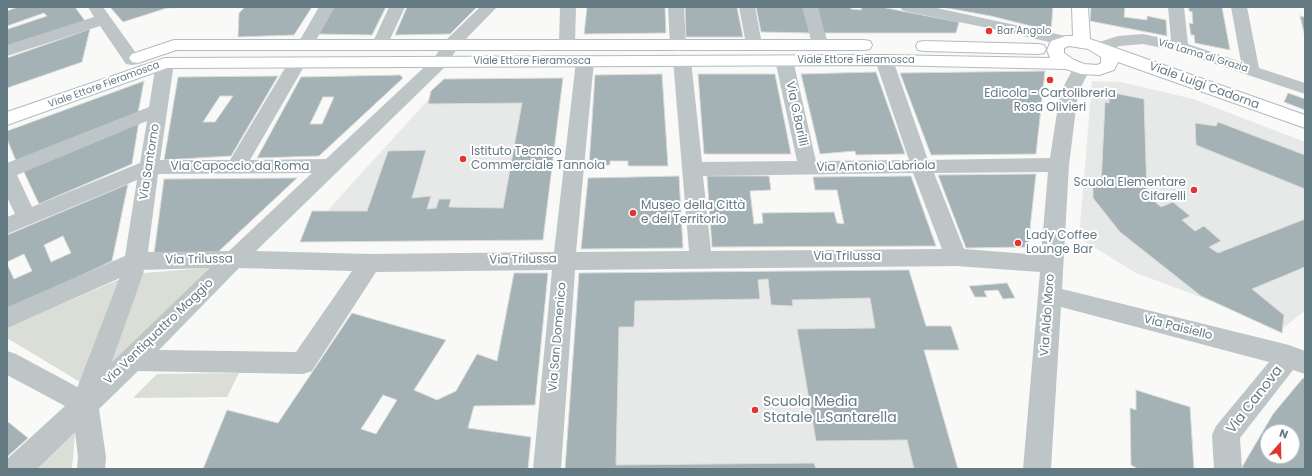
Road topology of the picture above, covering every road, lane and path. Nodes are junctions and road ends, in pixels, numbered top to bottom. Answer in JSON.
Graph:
{"nodes":[{"id":1,"x":327,"y":7,"type":"edge"},
{"id":2,"x":397,"y":7,"type":"edge"},
{"id":3,"x":489,"y":7,"type":"edge"},
{"id":4,"x":568,"y":7,"type":"edge"},
{"id":5,"x":676,"y":7,"type":"edge"},
{"id":6,"x":747,"y":7,"type":"edge"},
{"id":7,"x":810,"y":7,"type":"edge"},
{"id":8,"x":908,"y":7,"type":"edge"},
{"id":9,"x":1080,"y":7,"type":"edge"},
{"id":10,"x":1176,"y":7,"type":"edge"},
{"id":11,"x":1239,"y":7,"type":"edge"},
{"id":12,"x":99,"y":13,"type":"edge"},
{"id":13,"x":380,"y":44,"type":"junction"},
{"id":14,"x":566,"y":44,"type":"junction"},
{"id":15,"x":754,"y":44,"type":"junction"},
{"id":16,"x":820,"y":44,"type":"junction"},
{"id":17,"x":1068,"y":44,"type":"junction"},
{"id":18,"x":305,"y":45,"type":"junction"},
{"id":19,"x":1180,"y":47,"type":"junction"},
{"id":20,"x":7,"y":51,"type":"edge"},
{"id":21,"x":446,"y":53,"type":"junction"},
{"id":22,"x":680,"y":53,"type":"junction"},
{"id":23,"x":1104,"y":55,"type":"junction"},
{"id":24,"x":132,"y":60,"type":"junction"},
{"id":25,"x":784,"y":60,"type":"junction"},
{"id":26,"x":884,"y":60,"type":"junction"},
{"id":27,"x":585,"y":61,"type":"junction"},
{"id":28,"x":165,"y":63,"type":"junction"},
{"id":29,"x":297,"y":63,"type":"junction"},
{"id":30,"x":1074,"y":66,"type":"junction"},
{"id":31,"x":1251,"y":70,"type":"junction"},
{"id":32,"x":1305,"y":89,"type":"edge"},
{"id":33,"x":7,"y":104,"type":"edge"},
{"id":34,"x":158,"y":110,"type":"junction"},
{"id":35,"x":7,"y":119,"type":"edge"},
{"id":36,"x":1305,"y":122,"type":"edge"},
{"id":37,"x":1305,"y":137,"type":"edge"},
{"id":38,"x":1059,"y":165,"type":"junction"},
{"id":39,"x":331,"y":166,"type":"junction"},
{"id":40,"x":149,"y":167,"type":"junction"},
{"id":41,"x":236,"y":167,"type":"junction"},
{"id":42,"x":921,"y":167,"type":"junction"},
{"id":43,"x":808,"y":168,"type":"junction"},
{"id":44,"x":7,"y":170,"type":"edge"},
{"id":45,"x":693,"y":170,"type":"junction"},
{"id":46,"x":7,"y":175,"type":"edge"},
{"id":47,"x":27,"y":218,"type":"junction"},
{"id":48,"x":7,"y":226,"type":"edge"},
{"id":49,"x":956,"y":257,"type":"junction"},
{"id":50,"x":701,"y":258,"type":"junction"},
{"id":51,"x":564,"y":260,"type":"junction"},
{"id":52,"x":135,"y":261,"type":"junction"},
{"id":53,"x":226,"y":263,"type":"junction"},
{"id":54,"x":370,"y":263,"type":"junction"},
{"id":55,"x":1051,"y":264,"type":"junction"},
{"id":56,"x":1049,"y":295,"type":"junction"},
{"id":57,"x":7,"y":318,"type":"edge"},
{"id":58,"x":132,"y":360,"type":"junction"},
{"id":59,"x":1297,"y":360,"type":"edge"},
{"id":60,"x":7,"y":362,"type":"edge"},
{"id":61,"x":80,"y":412,"type":"junction"},
{"id":62,"x":86,"y":465,"type":"edge"},
{"id":63,"x":17,"y":469,"type":"edge"},
{"id":64,"x":547,"y":469,"type":"edge"},
{"id":65,"x":1037,"y":469,"type":"edge"},
{"id":66,"x":1228,"y":469,"type":"edge"}],
"edges":[{"from":1,"to":18,"type":"street"},
{"from":2,"to":13,"type":"street"},
{"from":3,"to":21,"type":"street","name":"Via Ventiquattro Maggio"},
{"from":4,"to":14,"type":"street"},
{"from":5,"to":22,"type":"street"},
{"from":6,"to":15,"type":"street"},
{"from":7,"to":16,"type":"street"},
{"from":8,"to":17,"type":"street"},
{"from":9,"to":17,"type":"main road"},
{"from":10,"to":19,"type":"street"},
{"from":11,"to":31,"type":"street"},
{"from":12,"to":20,"type":"street"},
{"from":12,"to":24,"type":"street"},
{"from":13,"to":18,"type":"main road","name":"Viale Ettore Fieramosca"},
{"from":13,"to":21,"type":"main road","name":"Viale Ettore Fieramosca"},
{"from":14,"to":21,"type":"main road"},
{"from":14,"to":22,"type":"main road"},
{"from":15,"to":16,"type":"main road","name":"Viale Luigi Cadorna"},
{"from":15,"to":22,"type":"main road","name":"Viale Luigi Cadorna"},
{"from":16,"to":17,"type":"main road","name":"Viale Luigi Cadorna"},
{"from":17,"to":23,"type":"main road","name":"Viale Luigi Cadorna"},
{"from":17,"to":30,"type":"main road"},
{"from":18,"to":24,"type":"main road","name":"Viale Ettore Fieramosca"},
{"from":19,"to":23,"type":"street","name":"Via Lama di Grazia"},
{"from":19,"to":31,"type":"street","name":"Via Lama di Grazia"},
{"from":21,"to":27,"type":"main road","name":"Viale Ettore Fieramosca"},
{"from":21,"to":29,"type":"main road","name":"Viale Ettore Fieramosca"},
{"from":21,"to":39,"type":"street","name":"Via Ventiquattro Maggio"},
{"from":22,"to":25,"type":"main road","name":"Viale Ettore Fieramosca"},
{"from":22,"to":27,"type":"main road","name":"Viale Ettore Fieramosca"},
{"from":22,"to":45,"type":"street"},
{"from":23,"to":30,"type":"main road","name":"Viale Luigi Cadorna"},
{"from":23,"to":36,"type":"main road","name":"Viale Luigi Cadorna"},
{"from":23,"to":37,"type":"main road","name":"Viale Luigi Cadorna"},
{"from":24,"to":33,"type":"main road","name":"Viale Ettore Fieramosca"},
{"from":25,"to":26,"type":"main road","name":"Viale Ettore Fieramosca"},
{"from":25,"to":43,"type":"street","name":"Via G.Barilli"},
{"from":26,"to":30,"type":"main road","name":"Viale Ettore Fieramosca"},
{"from":26,"to":42,"type":"street"},
{"from":27,"to":51,"type":"street","name":"Via San Domenico"},
{"from":28,"to":29,"type":"main road","name":"Viale Ettore Fieramosca"},
{"from":28,"to":34,"type":"street","name":"Via Santorno"},
{"from":28,"to":35,"type":"main road","name":"Viale Ettore Fieramosca"},
{"from":29,"to":41,"type":"street"},
{"from":30,"to":38,"type":"street","name":"Via Aldo Moro"},
{"from":31,"to":32,"type":"street","name":"Via Lama di Grazia"},
{"from":34,"to":40,"type":"street","name":"Via Santorno"},
{"from":34,"to":44,"type":"street"},
{"from":38,"to":42,"type":"street","name":"Via Antonio Labriola"},
{"from":38,"to":55,"type":"street","name":"Via Aldo Moro"},
{"from":39,"to":41,"type":"street","name":"Via Capoccio da Roma"},
{"from":39,"to":53,"type":"street","name":"Via Ventiquattro Maggio"},
{"from":40,"to":41,"type":"street","name":"Via Capoccio da Roma"},
{"from":40,"to":47,"type":"street"},
{"from":40,"to":52,"type":"street","name":"Via Santorno"},
{"from":42,"to":43,"type":"street","name":"Via Antonio Labriola"},
{"from":42,"to":49,"type":"street"},
{"from":43,"to":45,"type":"street","name":"Via Antonio Labriola"},
{"from":45,"to":50,"type":"street"},
{"from":46,"to":47,"type":"street"},
{"from":47,"to":48,"type":"street"},
{"from":49,"to":50,"type":"street","name":"Via Trilussa"},
{"from":49,"to":55,"type":"street","name":"Via Trilussa"},
{"from":50,"to":51,"type":"street","name":"Via Trilussa"},
{"from":51,"to":54,"type":"street","name":"Via Trilussa"},
{"from":51,"to":64,"type":"street","name":"Via San Domenico"},
{"from":52,"to":53,"type":"street","name":"Via Trilussa"},
{"from":52,"to":57,"type":"street","name":"Via Trilussa"},
{"from":52,"to":61,"type":"street","name":"Via Santorno"},
{"from":53,"to":54,"type":"street","name":"Via Trilussa"},
{"from":53,"to":58,"type":"street","name":"Via Ventiquattro Maggio"},
{"from":54,"to":58,"type":"street"},
{"from":55,"to":56,"type":"street","name":"Via Aldo Moro"},
{"from":56,"to":59,"type":"street","name":"Via Paisiello"},
{"from":56,"to":65,"type":"street","name":"Via Aldo Moro"},
{"from":58,"to":61,"type":"street","name":"Via Ventiquattro Maggio"},
{"from":59,"to":66,"type":"street","name":"Via Canova"},
{"from":60,"to":61,"type":"street"},
{"from":61,"to":62,"type":"street"},
{"from":61,"to":63,"type":"street","name":"Via Ventiquattro Maggio"}]}
